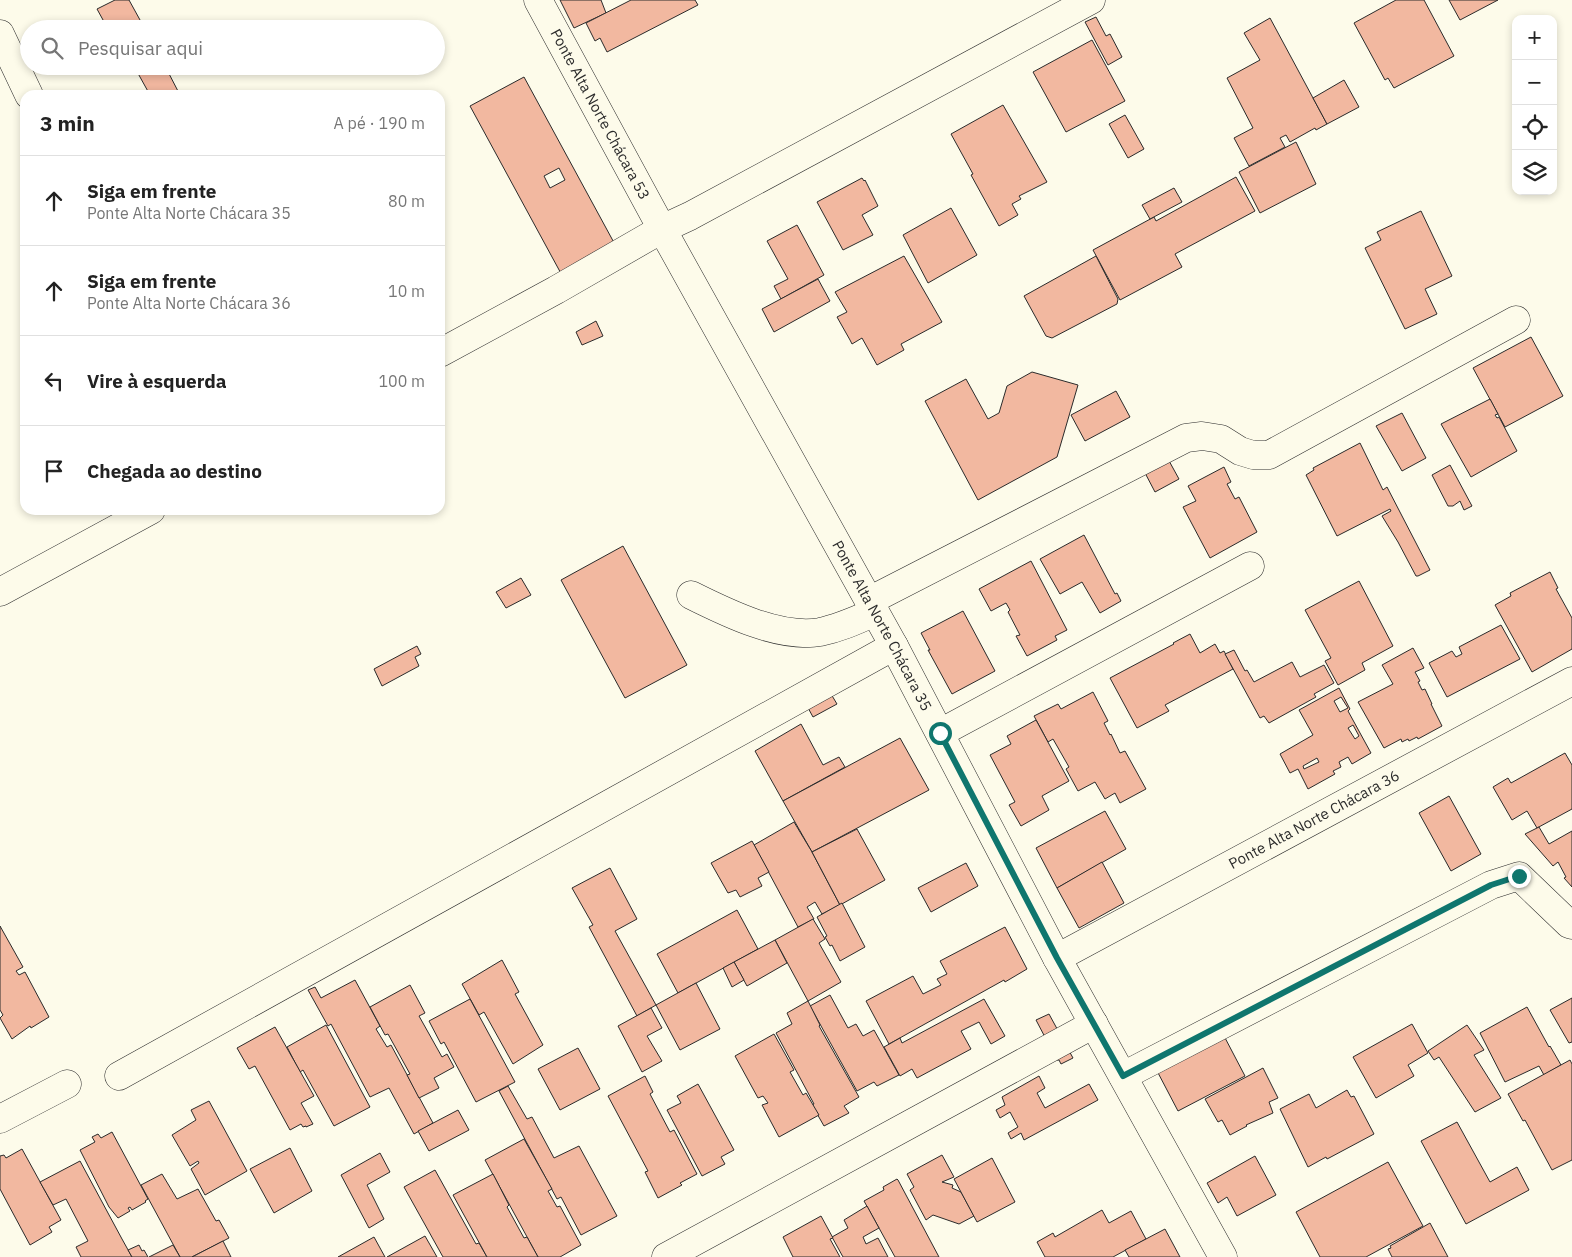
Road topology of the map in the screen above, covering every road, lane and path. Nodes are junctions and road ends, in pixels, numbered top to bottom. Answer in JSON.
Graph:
{"nodes":[{"id":1,"x":538,"y":0,"type":"edge"},
{"id":2,"x":1091,"y":0,"type":"edge"},
{"id":3,"x":0,"y":34,"type":"edge"},
{"id":4,"x":26,"y":90,"type":"edge"},
{"id":5,"x":662,"y":229,"type":"junction"},
{"id":6,"x":1516,"y":320,"type":"dead end"},
{"id":7,"x":445,"y":350,"type":"edge"},
{"id":8,"x":142,"y":515,"type":"edge"},
{"id":9,"x":1250,"y":566,"type":"dead end"},
{"id":10,"x":0,"y":592,"type":"edge"},
{"id":11,"x":691,"y":595,"type":"dead end"},
{"id":12,"x":872,"y":606,"type":"junction"},
{"id":13,"x":894,"y":646,"type":"junction"},
{"id":14,"x":1572,"y":682,"type":"edge"},
{"id":15,"x":940,"y":733,"type":"junction"},
{"id":16,"x":1572,"y":925,"type":"edge"},
{"id":17,"x":1057,"y":958,"type":"junction"},
{"id":18,"x":1094,"y":1024,"type":"junction"},
{"id":19,"x":119,"y":1076,"type":"dead end"},
{"id":20,"x":1123,"y":1076,"type":"junction"},
{"id":21,"x":67,"y":1084,"type":"dead end"},
{"id":22,"x":0,"y":1119,"type":"edge"},
{"id":23,"x":666,"y":1257,"type":"edge"},
{"id":24,"x":1223,"y":1257,"type":"edge"}],
"edges":[{"from":1,"to":5,"type":"street","name":"Ponte Alta Norte Chácara 53"},
{"from":2,"to":5,"type":"street"},
{"from":3,"to":4,"type":"street"},
{"from":5,"to":7,"type":"street"},
{"from":5,"to":12,"type":"street","name":"Ponte Alta Norte Chácara 35"},
{"from":6,"to":12,"type":"street"},
{"from":8,"to":10,"type":"street"},
{"from":9,"to":15,"type":"street"},
{"from":11,"to":12,"type":"street"},
{"from":12,"to":13,"type":"street","name":"Ponte Alta Norte Chácara 35"},
{"from":13,"to":15,"type":"street","name":"Ponte Alta Norte Chácara 35"},
{"from":13,"to":19,"type":"street"},
{"from":14,"to":17,"type":"street","name":"Ponte Alta Norte Chácara 36"},
{"from":15,"to":17,"type":"street","name":"Ponte Alta Norte Chácara 35"},
{"from":16,"to":20,"type":"street"},
{"from":17,"to":18,"type":"street","name":"Ponte Alta Norte Chácara 35"},
{"from":18,"to":20,"type":"street"},
{"from":18,"to":23,"type":"street"},
{"from":20,"to":24,"type":"street"},
{"from":21,"to":22,"type":"street"}]}
